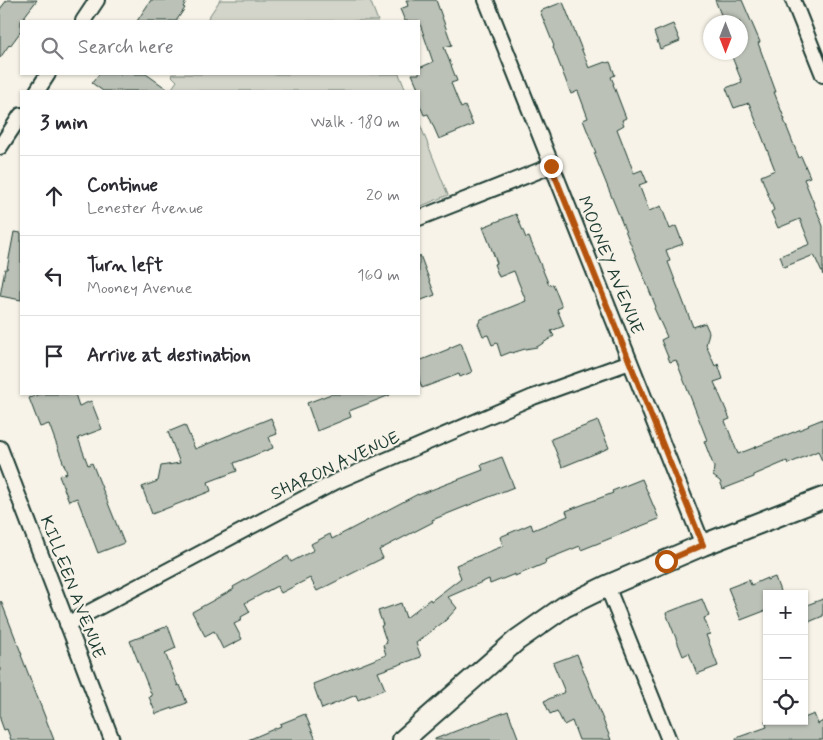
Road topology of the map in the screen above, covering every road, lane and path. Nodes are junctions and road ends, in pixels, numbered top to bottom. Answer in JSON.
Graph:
{"nodes":[{"id":1,"x":97,"y":0,"type":"edge"},
{"id":2,"x":486,"y":0,"type":"edge"},
{"id":3,"x":793,"y":0,"type":"edge"},
{"id":4,"x":84,"y":20,"type":"edge"},
{"id":5,"x":47,"y":75,"type":"edge"},
{"id":6,"x":823,"y":75,"type":"edge"},
{"id":7,"x":39,"y":90,"type":"edge"},
{"id":8,"x":20,"y":117,"type":"edge"},
{"id":9,"x":0,"y":147,"type":"edge"},
{"id":10,"x":551,"y":166,"type":"junction"},
{"id":11,"x":420,"y":218,"type":"edge"},
{"id":12,"x":630,"y":362,"type":"junction"},
{"id":13,"x":0,"y":448,"type":"edge"},
{"id":14,"x":823,"y":498,"type":"edge"},
{"id":15,"x":703,"y":545,"type":"junction"},
{"id":16,"x":607,"y":586,"type":"junction"},
{"id":17,"x":67,"y":624,"type":"junction"},
{"id":18,"x":112,"y":740,"type":"edge"},
{"id":19,"x":403,"y":740,"type":"edge"},
{"id":20,"x":669,"y":740,"type":"edge"}],
"edges":[{"from":1,"to":4,"type":"street"},
{"from":2,"to":10,"type":"street","name":"MOONEY AVENUE"},
{"from":3,"to":6,"type":"street"},
{"from":5,"to":7,"type":"street"},
{"from":8,"to":9,"type":"street"},
{"from":10,"to":11,"type":"street"},
{"from":10,"to":12,"type":"street","name":"MOONEY AVENUE"},
{"from":12,"to":15,"type":"street","name":"MOONEY AVENUE"},
{"from":12,"to":17,"type":"street","name":"SHARON AVENUE"},
{"from":13,"to":17,"type":"street","name":"KILLEEN AVENUE"},
{"from":14,"to":15,"type":"street"},
{"from":15,"to":16,"type":"street"},
{"from":16,"to":19,"type":"street"},
{"from":16,"to":20,"type":"street"},
{"from":17,"to":18,"type":"street","name":"KILLEEN AVENUE"}]}
